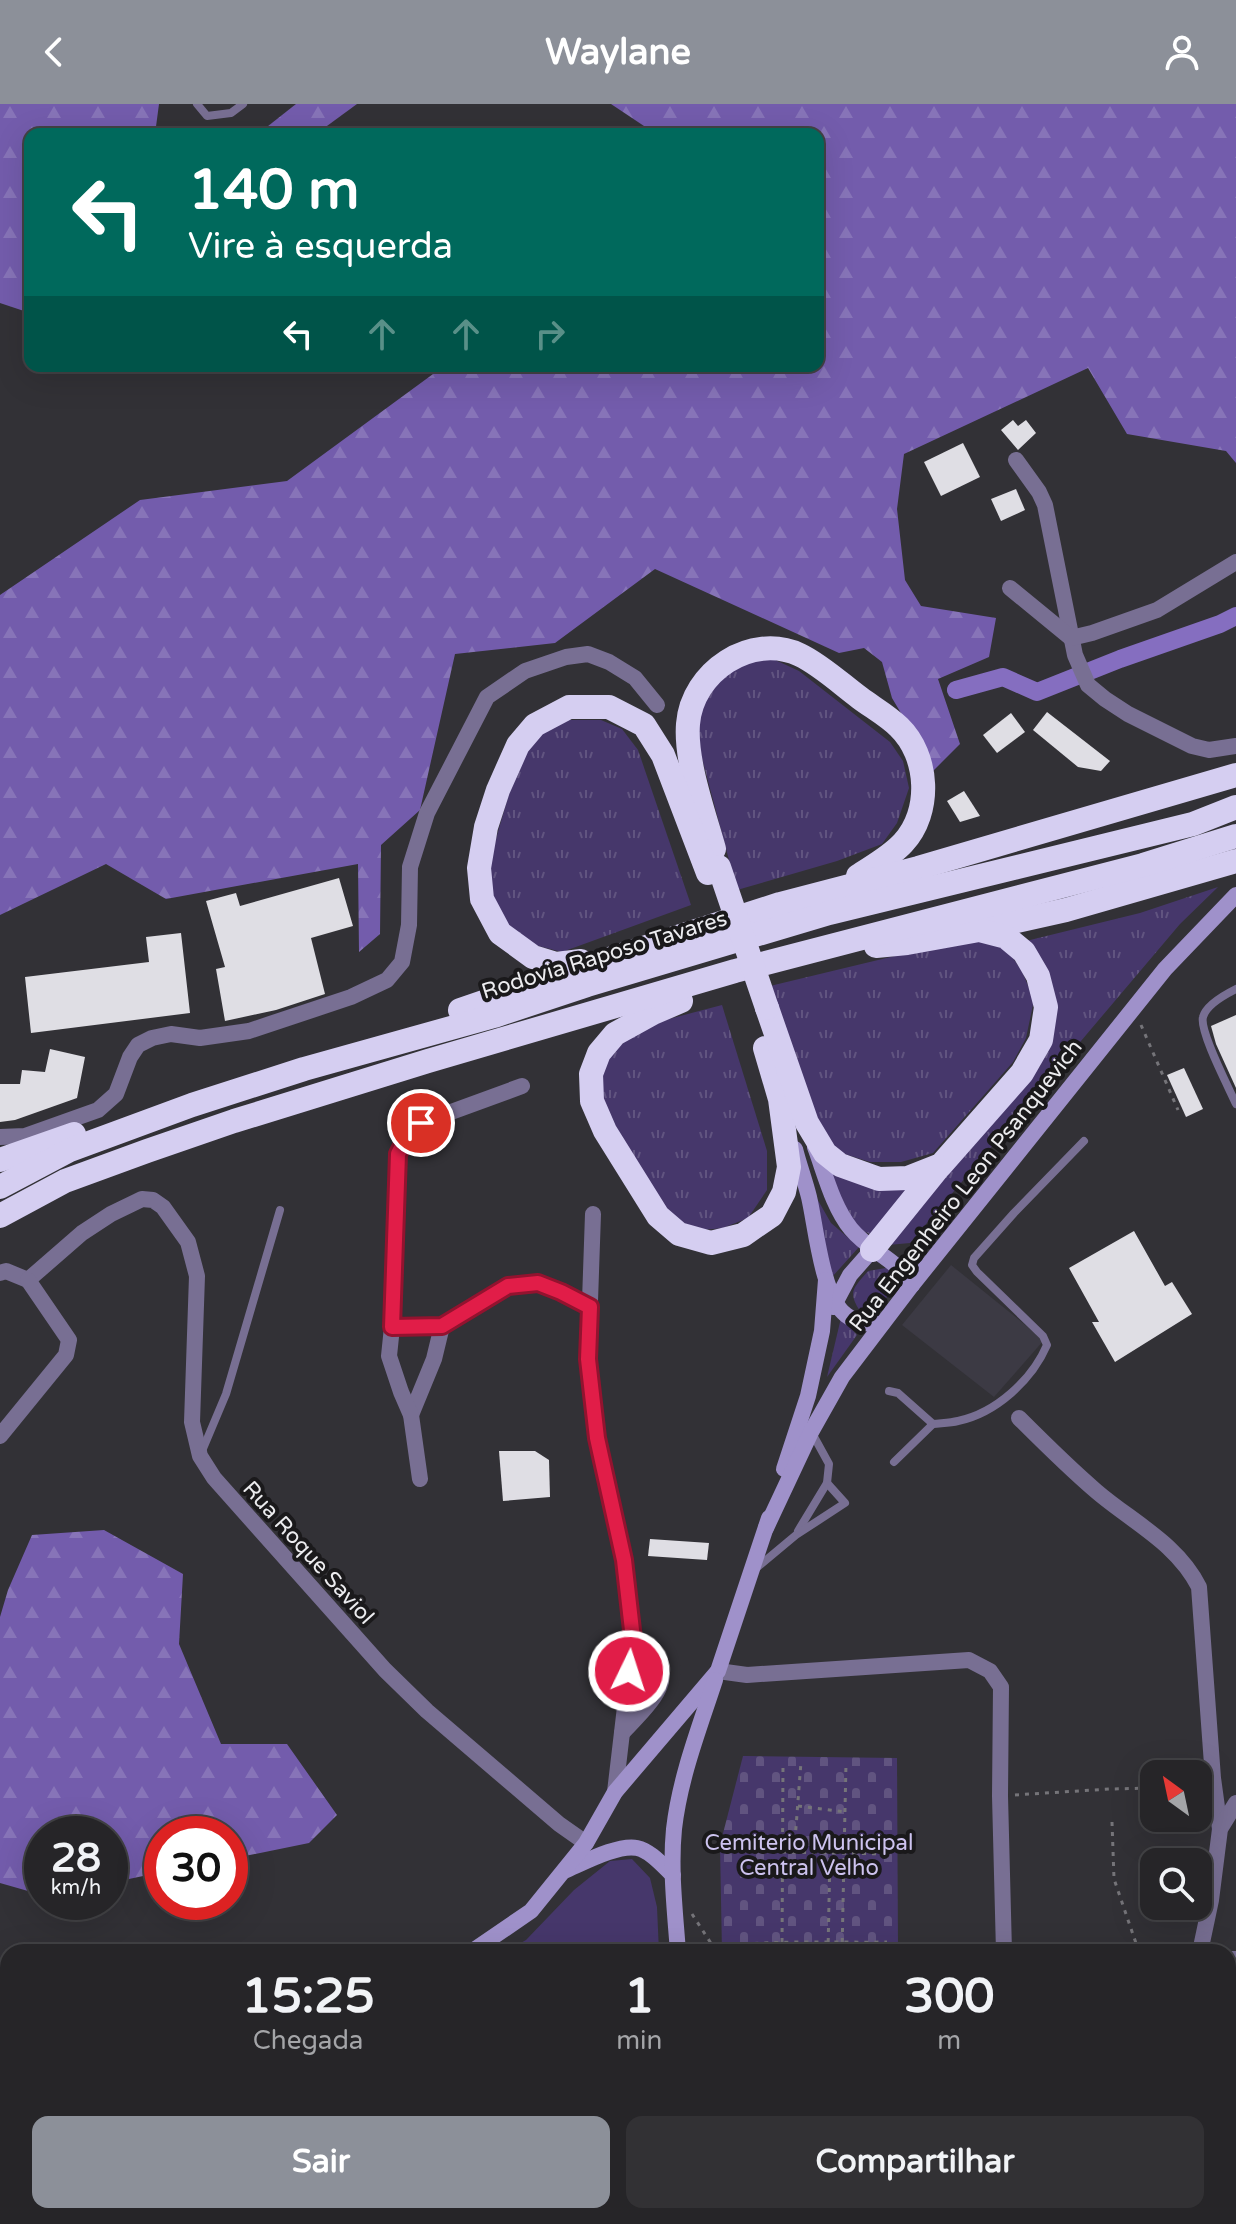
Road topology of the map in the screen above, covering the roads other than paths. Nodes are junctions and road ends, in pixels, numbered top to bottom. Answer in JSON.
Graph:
{"nodes":[{"id":1,"x":197,"y":104,"type":"edge"},
{"id":2,"x":243,"y":104,"type":"edge"},
{"id":3,"x":1016,"y":460,"type":"dead end"},
{"id":4,"x":1236,"y":562,"type":"edge"},
{"id":5,"x":1010,"y":588,"type":"dead end"},
{"id":6,"x":1071,"y":638,"type":"junction"},
{"id":7,"x":657,"y":705,"type":"dead end"},
{"id":8,"x":1236,"y":746,"type":"edge"},
{"id":9,"x":1236,"y":775,"type":"edge"},
{"id":10,"x":1236,"y":798,"type":"edge"},
{"id":11,"x":1236,"y":807,"type":"edge"},
{"id":12,"x":1236,"y":836,"type":"edge"},
{"id":13,"x":1236,"y":861,"type":"edge"},
{"id":14,"x":918,"y":868,"type":"junction"},
{"id":15,"x":714,"y":870,"type":"junction"},
{"id":16,"x":841,"y":888,"type":"junction"},
{"id":17,"x":1236,"y":895,"type":"edge"},
{"id":18,"x":979,"y":930,"type":"junction"},
{"id":19,"x":846,"y":942,"type":"junction"},
{"id":20,"x":615,"y":957,"type":"junction"},
{"id":21,"x":735,"y":971,"type":"junction"},
{"id":22,"x":1236,"y":989,"type":"edge"},
{"id":23,"x":761,"y":1011,"type":"junction"},
{"id":24,"x":304,"y":1069,"type":"junction"},
{"id":25,"x":522,"y":1086,"type":"dead end"},
{"id":26,"x":780,"y":1099,"type":"junction"},
{"id":27,"x":1236,"y":1104,"type":"edge"},
{"id":28,"x":192,"y":1105,"type":"junction"},
{"id":29,"x":807,"y":1123,"type":"junction"},
{"id":30,"x":0,"y":1137,"type":"edge"},
{"id":31,"x":1084,"y":1141,"type":"dead end"},
{"id":32,"x":0,"y":1160,"type":"edge"},
{"id":33,"x":941,"y":1165,"type":"junction"},
{"id":34,"x":0,"y":1187,"type":"edge"},
{"id":35,"x":280,"y":1210,"type":"dead end"},
{"id":36,"x":593,"y":1214,"type":"dead end"},
{"id":37,"x":0,"y":1216,"type":"edge"},
{"id":38,"x":872,"y":1250,"type":"junction"},
{"id":39,"x":0,"y":1273,"type":"edge"},
{"id":40,"x":28,"y":1280,"type":"junction"},
{"id":41,"x":826,"y":1280,"type":"junction"},
{"id":42,"x":912,"y":1285,"type":"junction"},
{"id":43,"x":834,"y":1302,"type":"junction"},
{"id":44,"x":590,"y":1307,"type":"junction"},
{"id":45,"x":882,"y":1324,"type":"junction"},
{"id":46,"x":442,"y":1326,"type":"junction"},
{"id":47,"x":392,"y":1327,"type":"junction"},
{"id":48,"x":822,"y":1331,"type":"junction"},
{"id":49,"x":889,"y":1391,"type":"dead end"},
{"id":50,"x":411,"y":1415,"type":"junction"},
{"id":51,"x":1019,"y":1418,"type":"dead end"},
{"id":52,"x":933,"y":1424,"type":"junction"},
{"id":53,"x":811,"y":1432,"type":"junction"},
{"id":54,"x":0,"y":1436,"type":"edge"},
{"id":55,"x":200,"y":1456,"type":"junction"},
{"id":56,"x":894,"y":1462,"type":"dead end"},
{"id":57,"x":420,"y":1479,"type":"dead end"},
{"id":58,"x":827,"y":1483,"type":"junction"},
{"id":59,"x":766,"y":1528,"type":"junction"},
{"id":60,"x":796,"y":1535,"type":"junction"},
{"id":61,"x":750,"y":1574,"type":"junction"},
{"id":62,"x":633,"y":1639,"type":"junction"},
{"id":63,"x":718,"y":1671,"type":"junction"},
{"id":64,"x":621,"y":1734,"type":"junction"},
{"id":65,"x":615,"y":1792,"type":"junction"},
{"id":66,"x":1236,"y":1803,"type":"edge"},
{"id":67,"x":1220,"y":1829,"type":"junction"},
{"id":68,"x":586,"y":1843,"type":"junction"},
{"id":69,"x":564,"y":1871,"type":"junction"},
{"id":70,"x":673,"y":1880,"type":"junction"},
{"id":71,"x":483,"y":1944,"type":"edge"},
{"id":72,"x":677,"y":1944,"type":"edge"},
{"id":73,"x":1004,"y":1944,"type":"edge"},
{"id":74,"x":1202,"y":1944,"type":"edge"}],
"edges":[{"from":1,"to":2,"type":"lane"},
{"from":3,"to":6,"type":"street"},
{"from":4,"to":6,"type":"street"},
{"from":5,"to":6,"type":"street"},
{"from":6,"to":8,"type":"street"},
{"from":7,"to":30,"type":"street"},
{"from":9,"to":14,"type":"highway"},
{"from":10,"to":14,"type":"highway"},
{"from":11,"to":24,"type":"highway","name":"Rodovia Raposo Tavares"},
{"from":12,"to":19,"type":"highway"},
{"from":13,"to":18,"type":"highway"},
{"from":14,"to":16,"type":"highway","name":"Rodovia Raposo Tavares"},
{"from":15,"to":16,"type":"highway"},
{"from":15,"to":20,"type":"highway"},
{"from":15,"to":23,"type":"highway","bridge":true},
{"from":16,"to":20,"type":"highway","name":"Rodovia Raposo Tavares"},
{"from":17,"to":42,"type":"main road","name":"Rua Engenheiro Leon Psanquevich"},
{"from":18,"to":19,"type":"highway"},
{"from":18,"to":33,"type":"highway"},
{"from":19,"to":21,"type":"highway"},
{"from":20,"to":24,"type":"highway"},
{"from":21,"to":26,"type":"highway"},
{"from":21,"to":37,"type":"highway"},
{"from":22,"to":27,"type":"lane"},
{"from":23,"to":26,"type":"highway"},
{"from":23,"to":29,"type":"highway"},
{"from":24,"to":28,"type":"highway","name":"Rodovia Raposo Tavares"},
{"from":25,"to":47,"type":"street"},
{"from":26,"to":41,"type":"main road"},
{"from":28,"to":32,"type":"highway"},
{"from":28,"to":34,"type":"highway","name":"Rodovia Raposo Tavares"},
{"from":29,"to":33,"type":"highway"},
{"from":29,"to":38,"type":"main road"},
{"from":31,"to":52,"type":"lane"},
{"from":33,"to":38,"type":"highway"},
{"from":35,"to":55,"type":"lane"},
{"from":36,"to":44,"type":"street"},
{"from":38,"to":42,"type":"main road"},
{"from":38,"to":43,"type":"main road"},
{"from":39,"to":40,"type":"street"},
{"from":40,"to":54,"type":"street"},
{"from":40,"to":55,"type":"street","name":"Rua Roque Saviol"},
{"from":41,"to":43,"type":"main road"},
{"from":41,"to":48,"type":"main road"},
{"from":42,"to":45,"type":"main road","name":"Rua Engenheiro Leon Psanquevich"},
{"from":43,"to":45,"type":"main road"},
{"from":43,"to":48,"type":"main road"},
{"from":44,"to":46,"type":"street"},
{"from":44,"to":62,"type":"street"},
{"from":45,"to":53,"type":"main road","name":"Rua Engenheiro Leon Psanquevich"},
{"from":46,"to":47,"type":"street"},
{"from":46,"to":50,"type":"street"},
{"from":47,"to":50,"type":"street"},
{"from":48,"to":59,"type":"main road","name":"Rua Engenheiro Leon Psanquevich"},
{"from":49,"to":52,"type":"lane"},
{"from":50,"to":57,"type":"street"},
{"from":51,"to":67,"type":"street"},
{"from":52,"to":56,"type":"lane"},
{"from":53,"to":58,"type":"lane"},
{"from":53,"to":59,"type":"main road","name":"Rua Engenheiro Leon Psanquevich"},
{"from":55,"to":68,"type":"street","name":"Rua Roque Saviol"},
{"from":58,"to":60,"type":"lane"},
{"from":58,"to":60,"type":"lane"},
{"from":59,"to":61,"type":"main road","name":"Rua Engenheiro Leon Psanquevich"},
{"from":60,"to":61,"type":"lane"},
{"from":61,"to":63,"type":"main road","name":"Rua Engenheiro Leon Psanquevich"},
{"from":62,"to":64,"type":"street"},
{"from":62,"to":64,"type":"street"},
{"from":63,"to":65,"type":"main road","name":"Rua Engenheiro Leon Psanquevich"},
{"from":63,"to":70,"type":"main road"},
{"from":63,"to":73,"type":"street"},
{"from":64,"to":65,"type":"street"},
{"from":65,"to":68,"type":"main road","name":"Rua Engenheiro Leon Psanquevich"},
{"from":66,"to":67,"type":"street"},
{"from":67,"to":74,"type":"street"},
{"from":68,"to":69,"type":"main road","name":"Rua Engenheiro Leon Psanquevich"},
{"from":69,"to":70,"type":"main road"},
{"from":69,"to":71,"type":"main road","name":"Rua Engenheiro Leon Psanquevich"},
{"from":70,"to":72,"type":"main road"}]}
